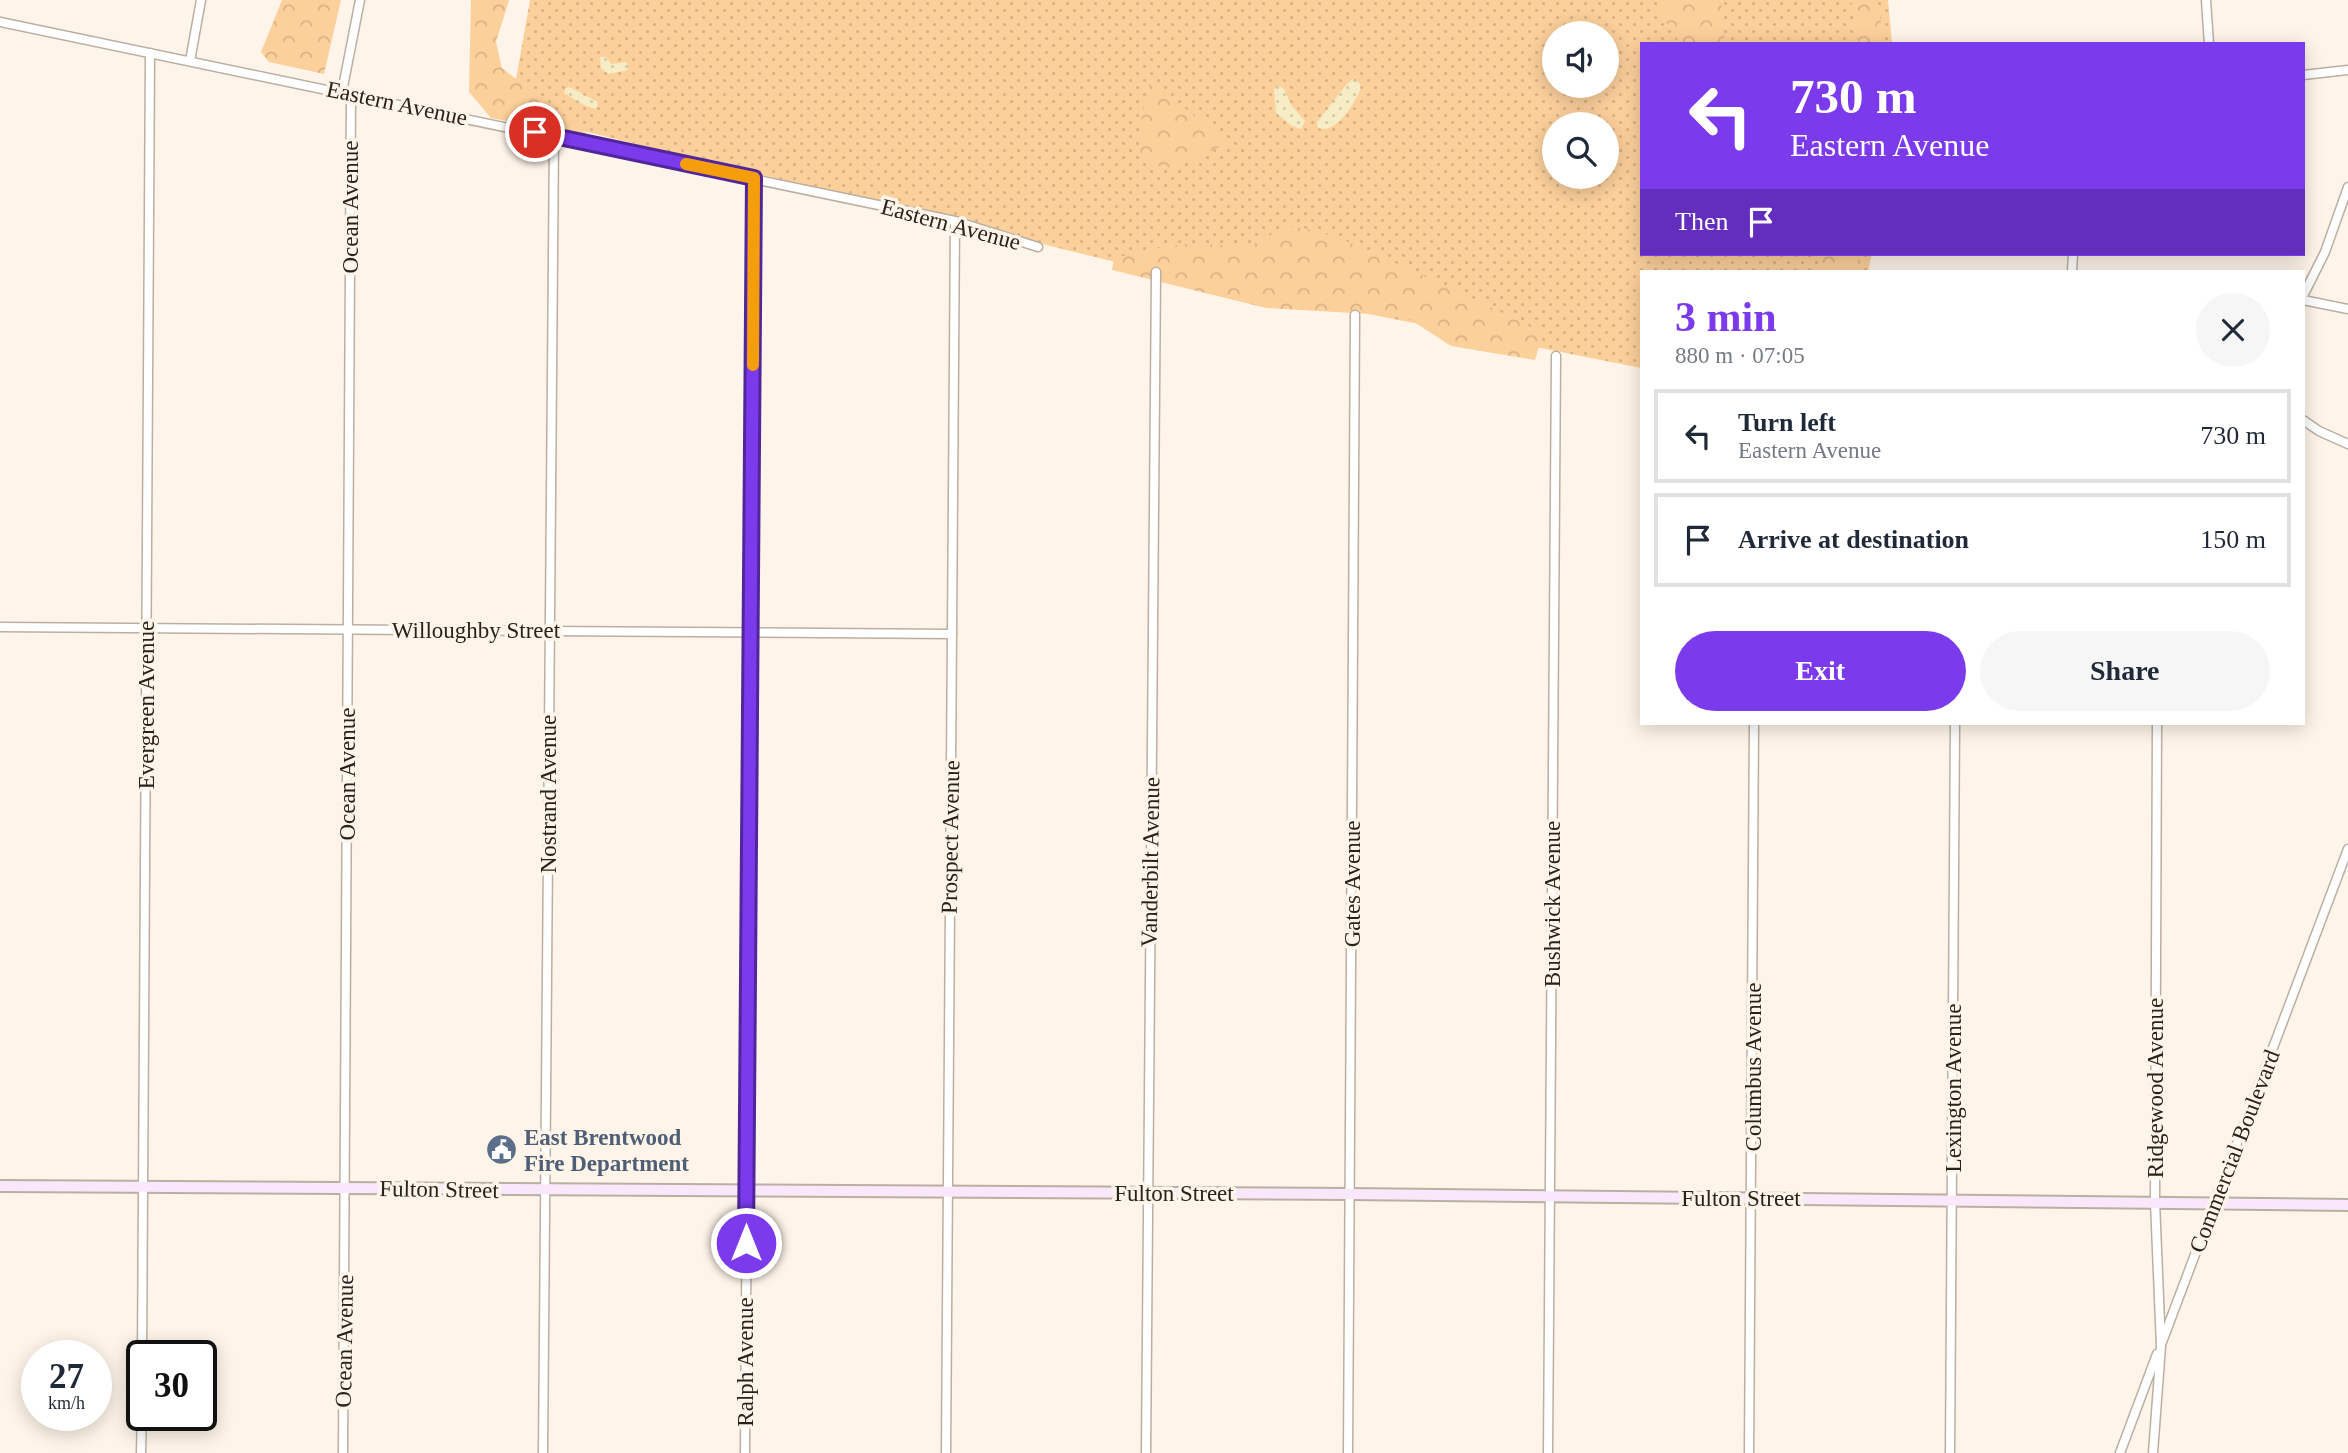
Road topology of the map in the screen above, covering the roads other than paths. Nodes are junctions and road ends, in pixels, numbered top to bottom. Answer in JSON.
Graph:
{"nodes":[{"id":1,"x":201,"y":0,"type":"edge"},
{"id":2,"x":360,"y":0,"type":"edge"},
{"id":3,"x":2206,"y":0,"type":"edge"},
{"id":4,"x":0,"y":22,"type":"edge"},
{"id":5,"x":2209,"y":42,"type":"edge"},
{"id":6,"x":150,"y":53,"type":"junction"},
{"id":7,"x":190,"y":61,"type":"junction"},
{"id":8,"x":2348,"y":71,"type":"edge"},
{"id":9,"x":2305,"y":75,"type":"edge"},
{"id":10,"x":346,"y":93,"type":"junction"},
{"id":11,"x":554,"y":136,"type":"junction"},
{"id":12,"x":754,"y":178,"type":"junction"},
{"id":13,"x":2348,"y":187,"type":"edge"},
{"id":14,"x":954,"y":221,"type":"junction"},
{"id":15,"x":1038,"y":247,"type":"dead end"},
{"id":16,"x":1156,"y":272,"type":"dead end"},
{"id":17,"x":2305,"y":294,"type":"edge"},
{"id":18,"x":2305,"y":298,"type":"edge"},
{"id":19,"x":2348,"y":309,"type":"edge"},
{"id":20,"x":1355,"y":315,"type":"dead end"},
{"id":21,"x":1556,"y":356,"type":"dead end"},
{"id":22,"x":2305,"y":421,"type":"edge"},
{"id":23,"x":2348,"y":444,"type":"edge"},
{"id":24,"x":0,"y":627,"type":"edge"},
{"id":25,"x":147,"y":627,"type":"junction"},
{"id":26,"x":347,"y":629,"type":"junction"},
{"id":27,"x":549,"y":630,"type":"junction"},
{"id":28,"x":751,"y":632,"type":"junction"},
{"id":29,"x":952,"y":634,"type":"junction"},
{"id":30,"x":1754,"y":725,"type":"edge"},
{"id":31,"x":1955,"y":725,"type":"edge"},
{"id":32,"x":2157,"y":725,"type":"edge"},
{"id":33,"x":2348,"y":849,"type":"edge"},
{"id":34,"x":0,"y":1186,"type":"edge"},
{"id":35,"x":144,"y":1187,"type":"junction"},
{"id":36,"x":345,"y":1188,"type":"junction"},
{"id":37,"x":544,"y":1190,"type":"junction"},
{"id":38,"x":746,"y":1190,"type":"junction"},
{"id":39,"x":947,"y":1192,"type":"junction"},
{"id":40,"x":1149,"y":1193,"type":"junction"},
{"id":41,"x":1350,"y":1194,"type":"junction"},
{"id":42,"x":1550,"y":1197,"type":"junction"},
{"id":43,"x":1752,"y":1198,"type":"junction"},
{"id":44,"x":1952,"y":1200,"type":"junction"},
{"id":45,"x":2155,"y":1202,"type":"junction"},
{"id":46,"x":2214,"y":1205,"type":"junction"},
{"id":47,"x":2348,"y":1205,"type":"edge"},
{"id":48,"x":142,"y":1340,"type":"edge"},
{"id":49,"x":2161,"y":1346,"type":"junction"},
{"id":50,"x":141,"y":1431,"type":"edge"},
{"id":51,"x":141,"y":1453,"type":"edge"},
{"id":52,"x":343,"y":1453,"type":"edge"},
{"id":53,"x":543,"y":1453,"type":"edge"},
{"id":54,"x":745,"y":1453,"type":"edge"},
{"id":55,"x":946,"y":1453,"type":"edge"},
{"id":56,"x":1146,"y":1453,"type":"edge"},
{"id":57,"x":1348,"y":1453,"type":"edge"},
{"id":58,"x":1548,"y":1453,"type":"edge"},
{"id":59,"x":1749,"y":1453,"type":"edge"},
{"id":60,"x":1950,"y":1453,"type":"edge"},
{"id":61,"x":2120,"y":1453,"type":"edge"},
{"id":62,"x":2153,"y":1453,"type":"edge"}],
"edges":[{"from":1,"to":7,"type":"street"},
{"from":2,"to":10,"type":"street","name":"Ocean Avenue"},
{"from":3,"to":5,"type":"street"},
{"from":4,"to":6,"type":"street","name":"Eastern Avenue"},
{"from":6,"to":7,"type":"street","name":"Eastern Avenue"},
{"from":6,"to":25,"type":"street","name":"Evergreen Avenue"},
{"from":7,"to":10,"type":"street","name":"Eastern Avenue"},
{"from":8,"to":9,"type":"street"},
{"from":10,"to":11,"type":"street","name":"Eastern Avenue"},
{"from":10,"to":26,"type":"street","name":"Ocean Avenue"},
{"from":11,"to":12,"type":"street","name":"Eastern Avenue"},
{"from":11,"to":27,"type":"street","name":"Nostrand Avenue"},
{"from":12,"to":14,"type":"street","name":"Eastern Avenue"},
{"from":12,"to":28,"type":"street","name":"Ralph Avenue"},
{"from":13,"to":17,"type":"street"},
{"from":14,"to":15,"type":"street","name":"Eastern Avenue"},
{"from":14,"to":29,"type":"street","name":"Prospect Avenue"},
{"from":16,"to":40,"type":"street","name":"Vanderbilt Avenue"},
{"from":18,"to":19,"type":"street"},
{"from":20,"to":41,"type":"street","name":"Gates Avenue"},
{"from":21,"to":42,"type":"street","name":"Bushwick Avenue"},
{"from":22,"to":23,"type":"street"},
{"from":24,"to":25,"type":"street","name":"Willoughby Street"},
{"from":25,"to":26,"type":"street","name":"Willoughby Street"},
{"from":25,"to":35,"type":"street","name":"Evergreen Avenue"},
{"from":26,"to":27,"type":"street","name":"Willoughby Street"},
{"from":26,"to":36,"type":"street","name":"Ocean Avenue"},
{"from":27,"to":28,"type":"street","name":"Willoughby Street"},
{"from":27,"to":37,"type":"street","name":"Nostrand Avenue"},
{"from":28,"to":29,"type":"street","name":"Willoughby Street"},
{"from":28,"to":38,"type":"street","name":"Ralph Avenue"},
{"from":29,"to":39,"type":"street","name":"Prospect Avenue"},
{"from":30,"to":43,"type":"street","name":"Columbus Avenue"},
{"from":31,"to":44,"type":"street","name":"Lexington Avenue"},
{"from":32,"to":45,"type":"street","name":"Ridgewood Avenue"},
{"from":33,"to":46,"type":"street","name":"Commercial Boulevard"},
{"from":34,"to":35,"type":"street","name":"Fulton Street"},
{"from":35,"to":36,"type":"street","name":"Fulton Street"},
{"from":35,"to":48,"type":"street","name":"Evergreen Avenue"},
{"from":36,"to":37,"type":"street","name":"Fulton Street"},
{"from":36,"to":52,"type":"street","name":"Ocean Avenue"},
{"from":37,"to":38,"type":"street","name":"Fulton Street"},
{"from":37,"to":53,"type":"street","name":"Nostrand Avenue"},
{"from":38,"to":39,"type":"street","name":"Fulton Street"},
{"from":38,"to":54,"type":"street","name":"Ralph Avenue"},
{"from":39,"to":40,"type":"street","name":"Fulton Street"},
{"from":39,"to":55,"type":"street","name":"Prospect Avenue"},
{"from":40,"to":41,"type":"street","name":"Fulton Street"},
{"from":40,"to":56,"type":"street","name":"Vanderbilt Avenue"},
{"from":41,"to":42,"type":"street","name":"Fulton Street"},
{"from":41,"to":57,"type":"street","name":"Gates Avenue"},
{"from":42,"to":43,"type":"street","name":"Fulton Street"},
{"from":42,"to":58,"type":"street","name":"Bushwick Avenue"},
{"from":43,"to":44,"type":"street","name":"Fulton Street"},
{"from":43,"to":59,"type":"street","name":"Columbus Avenue"},
{"from":44,"to":45,"type":"street","name":"Fulton Street"},
{"from":44,"to":60,"type":"street","name":"Lexington Avenue"},
{"from":45,"to":46,"type":"street","name":"Fulton Street"},
{"from":45,"to":49,"type":"street","name":"Ridgewood Avenue"},
{"from":46,"to":47,"type":"street","name":"Fulton Street"},
{"from":46,"to":49,"type":"street","name":"Commercial Boulevard"},
{"from":49,"to":61,"type":"street","name":"Commercial Boulevard"},
{"from":49,"to":62,"type":"street","name":"Ridgewood Avenue"},
{"from":50,"to":51,"type":"street"}]}
